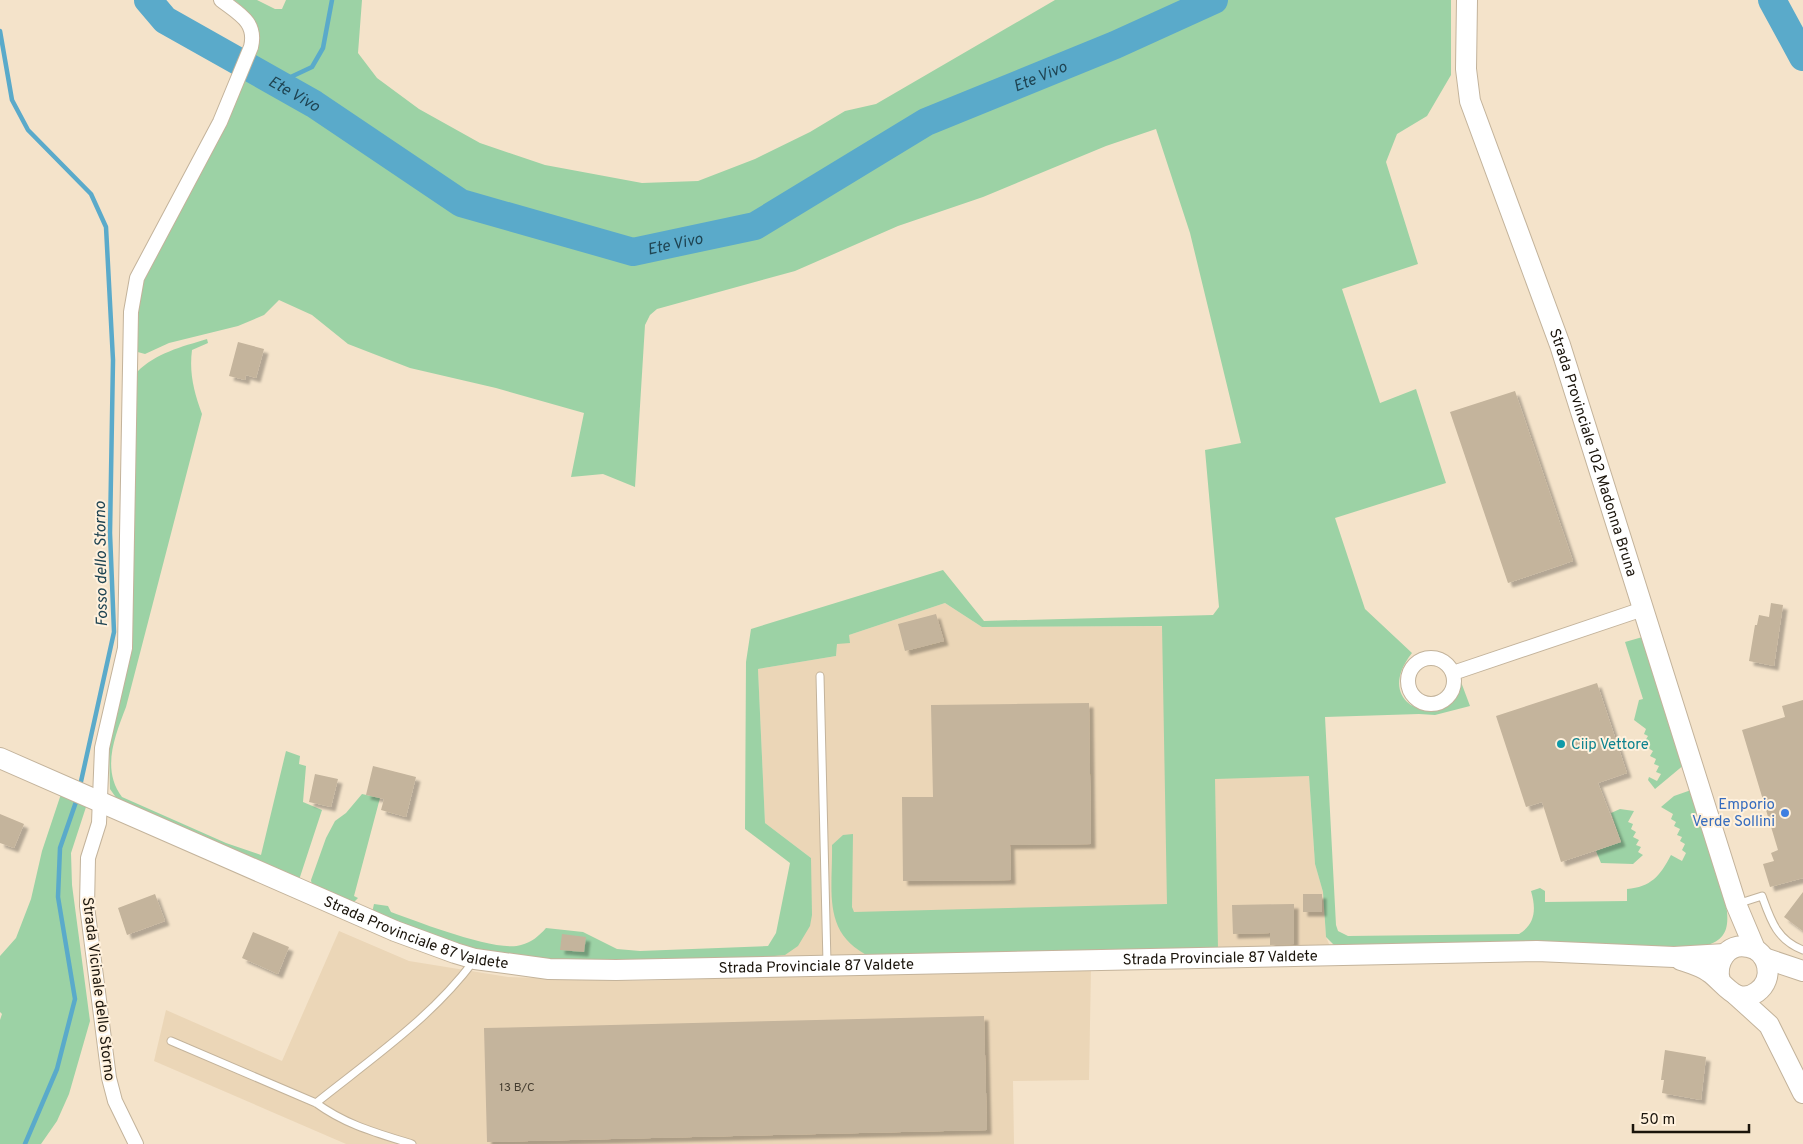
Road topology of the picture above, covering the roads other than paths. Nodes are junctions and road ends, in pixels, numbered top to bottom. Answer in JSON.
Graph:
{"nodes":[{"id":1,"x":222,"y":0,"type":"edge"},
{"id":2,"x":1467,"y":0,"type":"edge"},
{"id":3,"x":1644,"y":609,"type":"junction"},
{"id":4,"x":1452,"y":673,"type":"dead end"},
{"id":5,"x":820,"y":676,"type":"dead end"},
{"id":6,"x":0,"y":758,"type":"edge"},
{"id":7,"x":94,"y":799,"type":"junction"},
{"id":8,"x":1736,"y":904,"type":"junction"},
{"id":9,"x":1803,"y":950,"type":"edge"},
{"id":10,"x":1726,"y":953,"type":"junction"},
{"id":11,"x":1760,"y":953,"type":"junction"},
{"id":12,"x":1674,"y":957,"type":"junction"},
{"id":13,"x":475,"y":959,"type":"junction"},
{"id":14,"x":827,"y":966,"type":"junction"},
{"id":15,"x":1803,"y":971,"type":"edge"},
{"id":16,"x":1803,"y":975,"type":"edge"},
{"id":17,"x":1720,"y":981,"type":"junction"},
{"id":18,"x":1765,"y":984,"type":"junction"},
{"id":19,"x":1736,"y":995,"type":"junction"},
{"id":20,"x":1769,"y":1025,"type":"junction"},
{"id":21,"x":170,"y":1040,"type":"dead end"},
{"id":22,"x":1803,"y":1093,"type":"edge"},
{"id":23,"x":316,"y":1103,"type":"junction"},
{"id":24,"x":136,"y":1144,"type":"edge"},
{"id":25,"x":412,"y":1144,"type":"edge"}],
"edges":[{"from":1,"to":7,"type":"street","name":"Strada Vicinale dello Storno"},
{"from":2,"to":3,"type":"main road","name":"Strada Provinciale 102 Madonna Bruna"},
{"from":3,"to":4,"type":"street"},
{"from":3,"to":8,"type":"main road","name":"Strada Provinciale 102 Madonna Bruna"},
{"from":5,"to":14,"type":"lane"},
{"from":6,"to":7,"type":"main road","name":"Strada Provinciale 87 Valdete"},
{"from":7,"to":13,"type":"main road","name":"Strada Provinciale 87 Valdete"},
{"from":7,"to":24,"type":"street","name":"Strada Vicinale dello Storno"},
{"from":8,"to":9,"type":"lane"},
{"from":8,"to":10,"type":"main road","name":"Strada Provinciale 102 Madonna Bruna"},
{"from":8,"to":11,"type":"main road","name":"Strada Provinciale 102 Madonna Bruna"},
{"from":10,"to":11,"type":"main road"},
{"from":10,"to":12,"type":"main road","name":"Strada Provinciale 87 Valdete"},
{"from":10,"to":17,"type":"main road"},
{"from":11,"to":15,"type":"main road"},
{"from":11,"to":18,"type":"main road"},
{"from":12,"to":14,"type":"main road","name":"Strada Provinciale 87 Valdete"},
{"from":12,"to":17,"type":"main road","name":"Strada Provinciale 87 Valdete"},
{"from":13,"to":14,"type":"main road","name":"Strada Provinciale 87 Valdete"},
{"from":13,"to":23,"type":"lane"},
{"from":16,"to":18,"type":"main road"},
{"from":17,"to":19,"type":"main road"},
{"from":18,"to":19,"type":"main road"},
{"from":18,"to":20,"type":"main road"},
{"from":19,"to":20,"type":"main road"},
{"from":20,"to":22,"type":"main road"},
{"from":21,"to":23,"type":"lane"},
{"from":23,"to":25,"type":"lane"}]}
